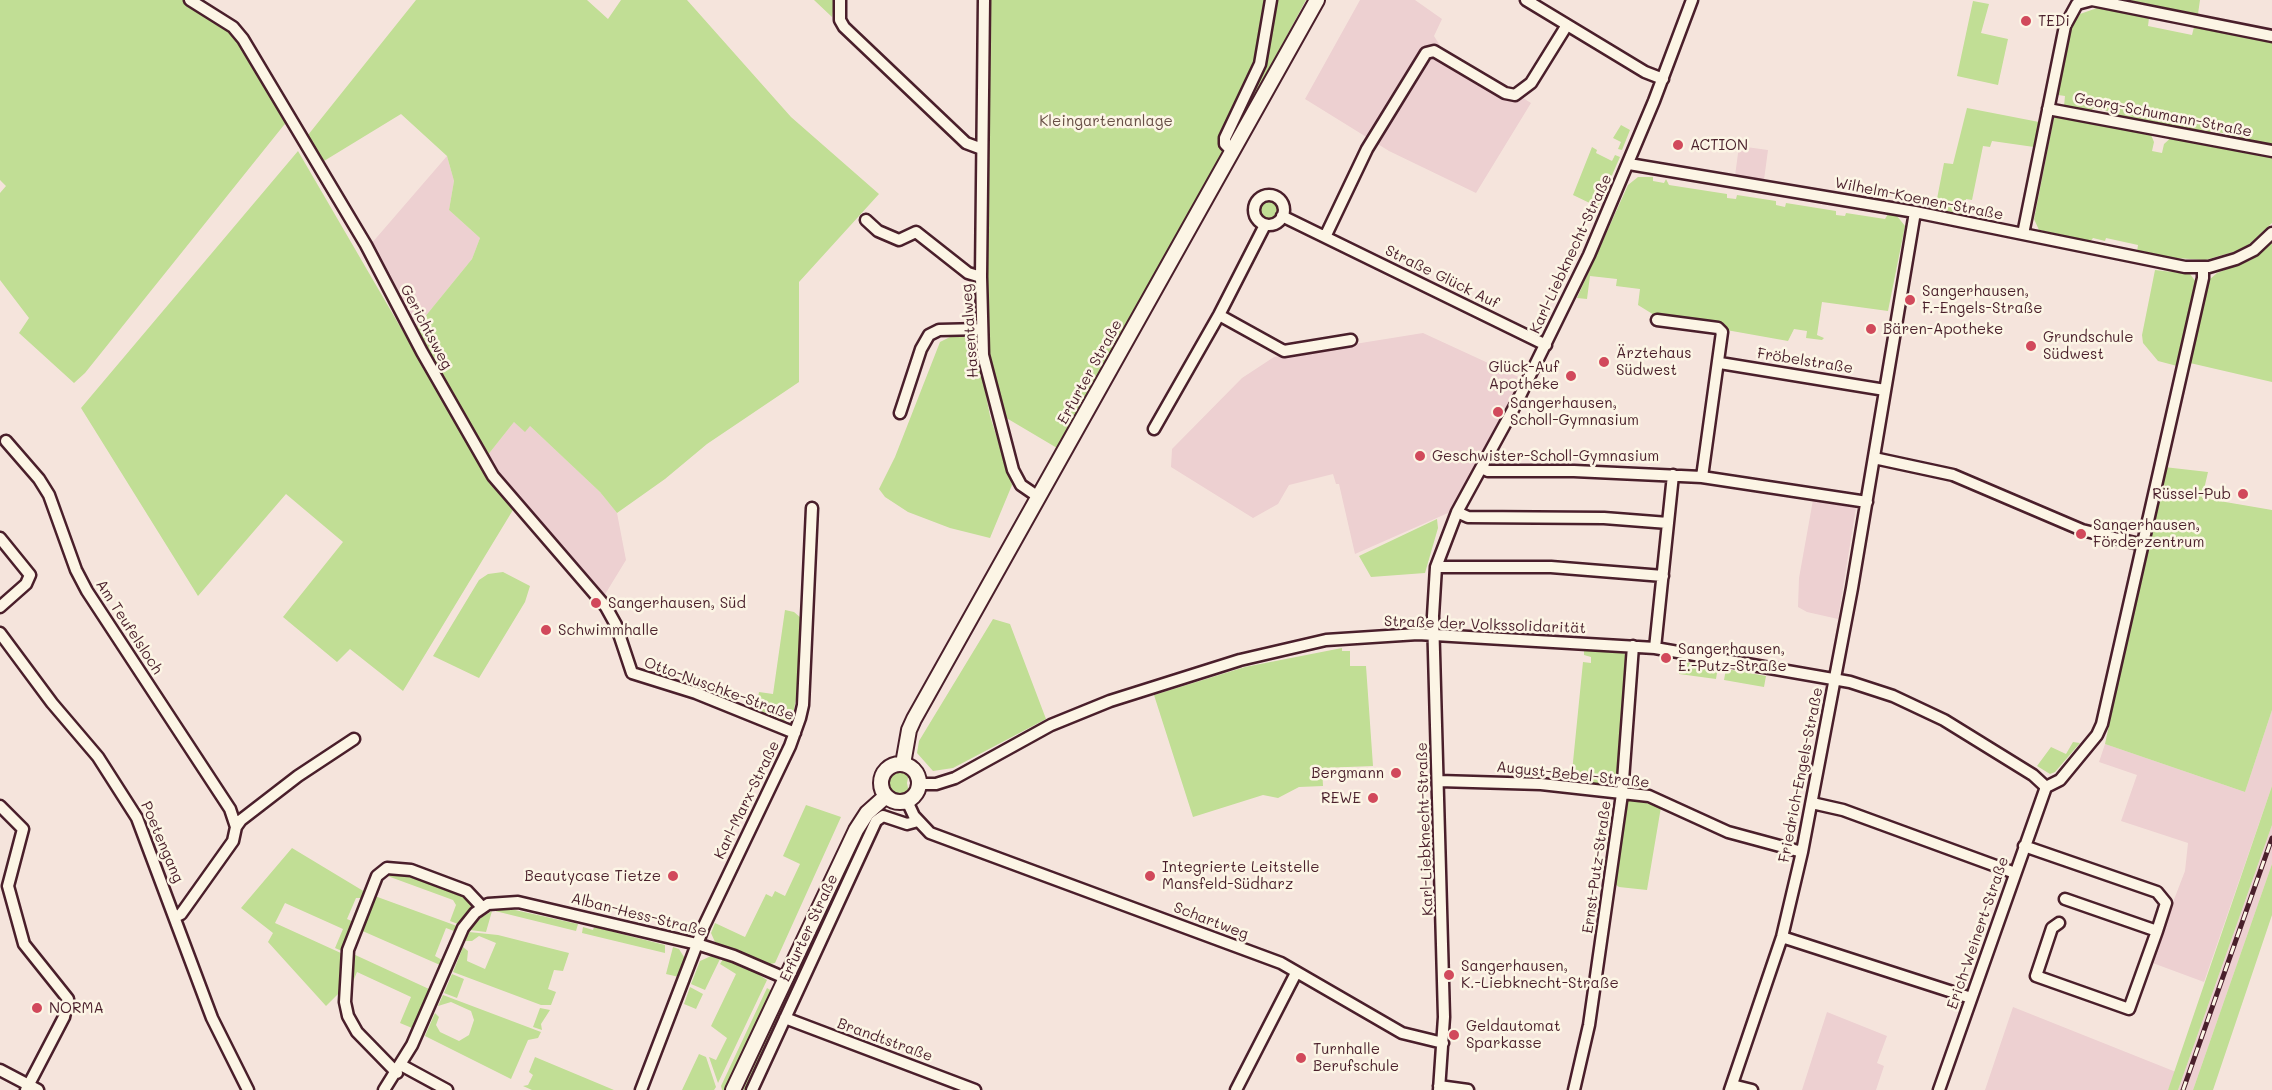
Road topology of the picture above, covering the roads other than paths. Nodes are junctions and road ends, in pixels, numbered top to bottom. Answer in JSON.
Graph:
{"nodes":[{"id":1,"x":190,"y":0,"type":"edge"},
{"id":2,"x":840,"y":0,"type":"edge"},
{"id":3,"x":984,"y":0,"type":"edge"},
{"id":4,"x":1271,"y":0,"type":"edge"},
{"id":5,"x":1317,"y":0,"type":"edge"},
{"id":6,"x":1526,"y":0,"type":"edge"},
{"id":7,"x":1692,"y":0,"type":"edge"},
{"id":8,"x":2077,"y":1,"type":"edge"},
{"id":9,"x":1567,"y":25,"type":"junction"},
{"id":10,"x":2272,"y":36,"type":"edge"},
{"id":11,"x":1663,"y":79,"type":"junction"},
{"id":12,"x":2048,"y":109,"type":"junction"},
{"id":13,"x":982,"y":149,"type":"junction"},
{"id":14,"x":1232,"y":151,"type":"junction"},
{"id":15,"x":2272,"y":151,"type":"edge"},
{"id":16,"x":1629,"y":164,"type":"junction"},
{"id":17,"x":1915,"y":212,"type":"junction"},
{"id":18,"x":1282,"y":216,"type":"junction"},
{"id":19,"x":866,"y":220,"type":"dead end"},
{"id":20,"x":1265,"y":225,"type":"junction"},
{"id":21,"x":2272,"y":233,"type":"edge"},
{"id":22,"x":2023,"y":234,"type":"junction"},
{"id":23,"x":1324,"y":237,"type":"junction"},
{"id":24,"x":2203,"y":267,"type":"junction"},
{"id":25,"x":981,"y":277,"type":"junction"},
{"id":26,"x":1219,"y":315,"type":"junction"},
{"id":27,"x":1658,"y":320,"type":"dead end"},
{"id":28,"x":982,"y":329,"type":"junction"},
{"id":29,"x":1351,"y":340,"type":"dead end"},
{"id":30,"x":1546,"y":345,"type":"junction"},
{"id":31,"x":1720,"y":363,"type":"junction"},
{"id":32,"x":1885,"y":390,"type":"junction"},
{"id":33,"x":900,"y":413,"type":"dead end"},
{"id":34,"x":1154,"y":429,"type":"dead end"},
{"id":35,"x":6,"y":441,"type":"dead end"},
{"id":36,"x":1874,"y":458,"type":"junction"},
{"id":37,"x":1482,"y":468,"type":"junction"},
{"id":38,"x":1673,"y":475,"type":"junction"},
{"id":39,"x":1702,"y":477,"type":"junction"},
{"id":40,"x":1037,"y":496,"type":"junction"},
{"id":41,"x":1867,"y":502,"type":"junction"},
{"id":42,"x":812,"y":508,"type":"dead end"},
{"id":43,"x":1457,"y":512,"type":"junction"},
{"id":44,"x":1668,"y":523,"type":"junction"},
{"id":45,"x":0,"y":538,"type":"edge"},
{"id":46,"x":2143,"y":545,"type":"junction"},
{"id":47,"x":1436,"y":567,"type":"junction"},
{"id":48,"x":1662,"y":576,"type":"junction"},
{"id":49,"x":0,"y":607,"type":"edge"},
{"id":50,"x":0,"y":633,"type":"edge"},
{"id":51,"x":1434,"y":635,"type":"junction"},
{"id":52,"x":1634,"y":646,"type":"junction"},
{"id":53,"x":1655,"y":648,"type":"junction"},
{"id":54,"x":632,"y":673,"type":"joint"},
{"id":55,"x":1835,"y":679,"type":"junction"},
{"id":56,"x":795,"y":733,"type":"junction"},
{"id":57,"x":354,"y":739,"type":"dead end"},
{"id":58,"x":903,"y":764,"type":"junction"},
{"id":59,"x":1439,"y":781,"type":"junction"},
{"id":60,"x":919,"y":784,"type":"junction"},
{"id":61,"x":2046,"y":787,"type":"junction"},
{"id":62,"x":1622,"y":794,"type":"junction"},
{"id":63,"x":886,"y":796,"type":"junction"},
{"id":64,"x":907,"y":801,"type":"junction"},
{"id":65,"x":1812,"y":803,"type":"junction"},
{"id":66,"x":0,"y":806,"type":"edge"},
{"id":67,"x":918,"y":821,"type":"junction"},
{"id":68,"x":236,"y":827,"type":"junction"},
{"id":69,"x":2024,"y":846,"type":"junction"},
{"id":70,"x":1802,"y":852,"type":"junction"},
{"id":71,"x":2015,"y":873,"type":"junction"},
{"id":72,"x":2065,"y":899,"type":"dead end"},
{"id":73,"x":482,"y":907,"type":"junction"},
{"id":74,"x":175,"y":917,"type":"junction"},
{"id":75,"x":2059,"y":923,"type":"dead end"},
{"id":76,"x":2157,"y":931,"type":"junction"},
{"id":77,"x":1782,"y":937,"type":"junction"},
{"id":78,"x":697,"y":944,"type":"junction"},
{"id":79,"x":1296,"y":973,"type":"junction"},
{"id":80,"x":785,"y":978,"type":"junction"},
{"id":81,"x":1971,"y":998,"type":"junction"},
{"id":82,"x":784,"y":1018,"type":"junction"},
{"id":83,"x":1443,"y":1043,"type":"junction"},
{"id":84,"x":399,"y":1069,"type":"junction"},
{"id":85,"x":0,"y":1070,"type":"edge"},
{"id":86,"x":31,"y":1088,"type":"edge"},
{"id":87,"x":1439,"y":1088,"type":"edge"},
{"id":88,"x":1731,"y":1088,"type":"edge"},
{"id":89,"x":248,"y":1090,"type":"edge"},
{"id":90,"x":384,"y":1090,"type":"edge"},
{"id":91,"x":447,"y":1090,"type":"edge"},
{"id":92,"x":641,"y":1090,"type":"edge"},
{"id":93,"x":733,"y":1090,"type":"edge"},
{"id":94,"x":752,"y":1090,"type":"edge"},
{"id":95,"x":975,"y":1090,"type":"edge"},
{"id":96,"x":1236,"y":1090,"type":"edge"},
{"id":97,"x":1468,"y":1090,"type":"edge"},
{"id":98,"x":1574,"y":1090,"type":"edge"},
{"id":99,"x":1752,"y":1090,"type":"edge"},
{"id":100,"x":1939,"y":1090,"type":"edge"}],
"edges":[{"from":1,"to":54,"type":"street","name":"Gerichtsweg"},
{"from":2,"to":13,"type":"street"},
{"from":3,"to":13,"type":"street","name":"Hasentalweg"},
{"from":4,"to":14,"type":"street"},
{"from":5,"to":14,"type":"main road","name":"Erfurter Straße"},
{"from":6,"to":9,"type":"street"},
{"from":7,"to":11,"type":"street","name":"Karl-Liebknecht-Straße"},
{"from":8,"to":10,"type":"street"},
{"from":8,"to":12,"type":"street"},
{"from":9,"to":11,"type":"street"},
{"from":9,"to":23,"type":"street"},
{"from":11,"to":16,"type":"street","name":"Karl-Liebknecht-Straße"},
{"from":12,"to":15,"type":"street","name":"Georg-Schumann-Straße"},
{"from":12,"to":22,"type":"street"},
{"from":13,"to":25,"type":"street","name":"Hasentalweg"},
{"from":14,"to":40,"type":"main road","name":"Erfurter Straße"},
{"from":16,"to":17,"type":"street","name":"Wilhelm-Koenen-Straße"},
{"from":16,"to":30,"type":"street","name":"Karl-Liebknecht-Straße"},
{"from":17,"to":22,"type":"street","name":"Wilhelm-Koenen-Straße"},
{"from":17,"to":32,"type":"street","name":"Friedrich-Engels-Straße"},
{"from":18,"to":20,"type":"street"},
{"from":18,"to":20,"type":"street","name":"Straße Glück Auf"},
{"from":18,"to":23,"type":"street","name":"Straße Glück Auf"},
{"from":19,"to":25,"type":"street"},
{"from":20,"to":26,"type":"street"},
{"from":21,"to":24,"type":"street","name":"Wilhelm-Koenen-Straße"},
{"from":22,"to":24,"type":"street","name":"Wilhelm-Koenen-Straße"},
{"from":23,"to":30,"type":"street","name":"Straße Glück Auf"},
{"from":24,"to":46,"type":"street"},
{"from":25,"to":28,"type":"street","name":"Hasentalweg"},
{"from":26,"to":29,"type":"street"},
{"from":26,"to":34,"type":"street"},
{"from":27,"to":31,"type":"street"},
{"from":28,"to":33,"type":"street"},
{"from":28,"to":40,"type":"street","name":"Hasentalweg"},
{"from":30,"to":37,"type":"street","name":"Karl-Liebknecht-Straße"},
{"from":31,"to":32,"type":"street","name":"Fröbelstraße"},
{"from":31,"to":39,"type":"street"},
{"from":32,"to":36,"type":"street","name":"Friedrich-Engels-Straße"},
{"from":35,"to":68,"type":"street","name":"Am Teufelsloch"},
{"from":36,"to":41,"type":"street","name":"Friedrich-Engels-Straße"},
{"from":36,"to":46,"type":"street"},
{"from":37,"to":38,"type":"street"},
{"from":37,"to":43,"type":"street","name":"Karl-Liebknecht-Straße"},
{"from":38,"to":39,"type":"street"},
{"from":38,"to":44,"type":"street"},
{"from":39,"to":41,"type":"street"},
{"from":40,"to":58,"type":"main road","name":"Erfurter Straße"},
{"from":41,"to":55,"type":"street","name":"Friedrich-Engels-Straße"},
{"from":42,"to":56,"type":"street","name":"Karl-Marx-Straße"},
{"from":43,"to":44,"type":"street"},
{"from":43,"to":47,"type":"street","name":"Karl-Liebknecht-Straße"},
{"from":44,"to":48,"type":"street"},
{"from":45,"to":49,"type":"street"},
{"from":46,"to":61,"type":"street"},
{"from":47,"to":48,"type":"street"},
{"from":47,"to":51,"type":"street","name":"Karl-Liebknecht-Straße"},
{"from":48,"to":53,"type":"street"},
{"from":50,"to":74,"type":"street","name":"Poetengang"},
{"from":51,"to":52,"type":"street","name":"Straße der Volkssolidarität"},
{"from":51,"to":59,"type":"street","name":"Karl-Liebknecht-Straße"},
{"from":51,"to":60,"type":"street","name":"Straße der Volkssolidarität"},
{"from":52,"to":53,"type":"street","name":"Straße der Volkssolidarität"},
{"from":52,"to":62,"type":"street","name":"Ernst-Putz-Straße"},
{"from":53,"to":55,"type":"street","name":"Straße der Volkssolidarität"},
{"from":54,"to":56,"type":"street","name":"Otto-Nuschke-Straße"},
{"from":55,"to":61,"type":"street","name":"Straße der Volkssolidarität"},
{"from":55,"to":65,"type":"street","name":"Friedrich-Engels-Straße"},
{"from":56,"to":78,"type":"street","name":"Karl-Marx-Straße"},
{"from":57,"to":68,"type":"street"},
{"from":58,"to":60,"type":"main road"},
{"from":58,"to":63,"type":"main road"},
{"from":59,"to":62,"type":"street","name":"August-Bebel-Straße"},
{"from":59,"to":83,"type":"street","name":"Karl-Liebknecht-Straße"},
{"from":60,"to":64,"type":"main road"},
{"from":61,"to":69,"type":"street","name":"Erich-Weinert-Straße"},
{"from":62,"to":70,"type":"street","name":"August-Bebel-Straße"},
{"from":62,"to":98,"type":"street","name":"Ernst-Putz-Straße"},
{"from":63,"to":64,"type":"main road"},
{"from":63,"to":80,"type":"main road","name":"Erfurter Straße"},
{"from":64,"to":67,"type":"street","name":"Schartweg"},
{"from":65,"to":70,"type":"street","name":"Friedrich-Engels-Straße"},
{"from":65,"to":71,"type":"street"},
{"from":66,"to":86,"type":"street"},
{"from":67,"to":79,"type":"street","name":"Schartweg"},
{"from":67,"to":82,"type":"street","name":"Erfurter Straße"},
{"from":68,"to":74,"type":"street"},
{"from":69,"to":71,"type":"street","name":"Erich-Weinert-Straße"},
{"from":69,"to":76,"type":"street"},
{"from":70,"to":77,"type":"street","name":"Friedrich-Engels-Straße"},
{"from":71,"to":81,"type":"street","name":"Erich-Weinert-Straße"},
{"from":72,"to":76,"type":"street"},
{"from":73,"to":78,"type":"street","name":"Alban-Hess-Straße"},
{"from":73,"to":84,"type":"street"},
{"from":73,"to":84,"type":"street"},
{"from":74,"to":89,"type":"street","name":"Poetengang"},
{"from":75,"to":76,"type":"street"},
{"from":77,"to":81,"type":"street"},
{"from":77,"to":88,"type":"street","name":"Friedrich-Engels-Straße"},
{"from":78,"to":80,"type":"street","name":"Alban-Hess-Straße"},
{"from":78,"to":92,"type":"street","name":"Karl-Marx-Straße"},
{"from":79,"to":83,"type":"street","name":"Schartweg"},
{"from":79,"to":96,"type":"street"},
{"from":80,"to":93,"type":"main road","name":"Erfurter Straße"},
{"from":81,"to":100,"type":"street","name":"Erich-Weinert-Straße"},
{"from":82,"to":94,"type":"street","name":"Erfurter Straße"},
{"from":82,"to":95,"type":"street","name":"Brandtstraße"},
{"from":83,"to":87,"type":"street","name":"Karl-Liebknecht-Straße"},
{"from":84,"to":90,"type":"street"},
{"from":84,"to":91,"type":"street"},
{"from":85,"to":86,"type":"street"},
{"from":87,"to":97,"type":"street"},
{"from":88,"to":99,"type":"street"}]}
